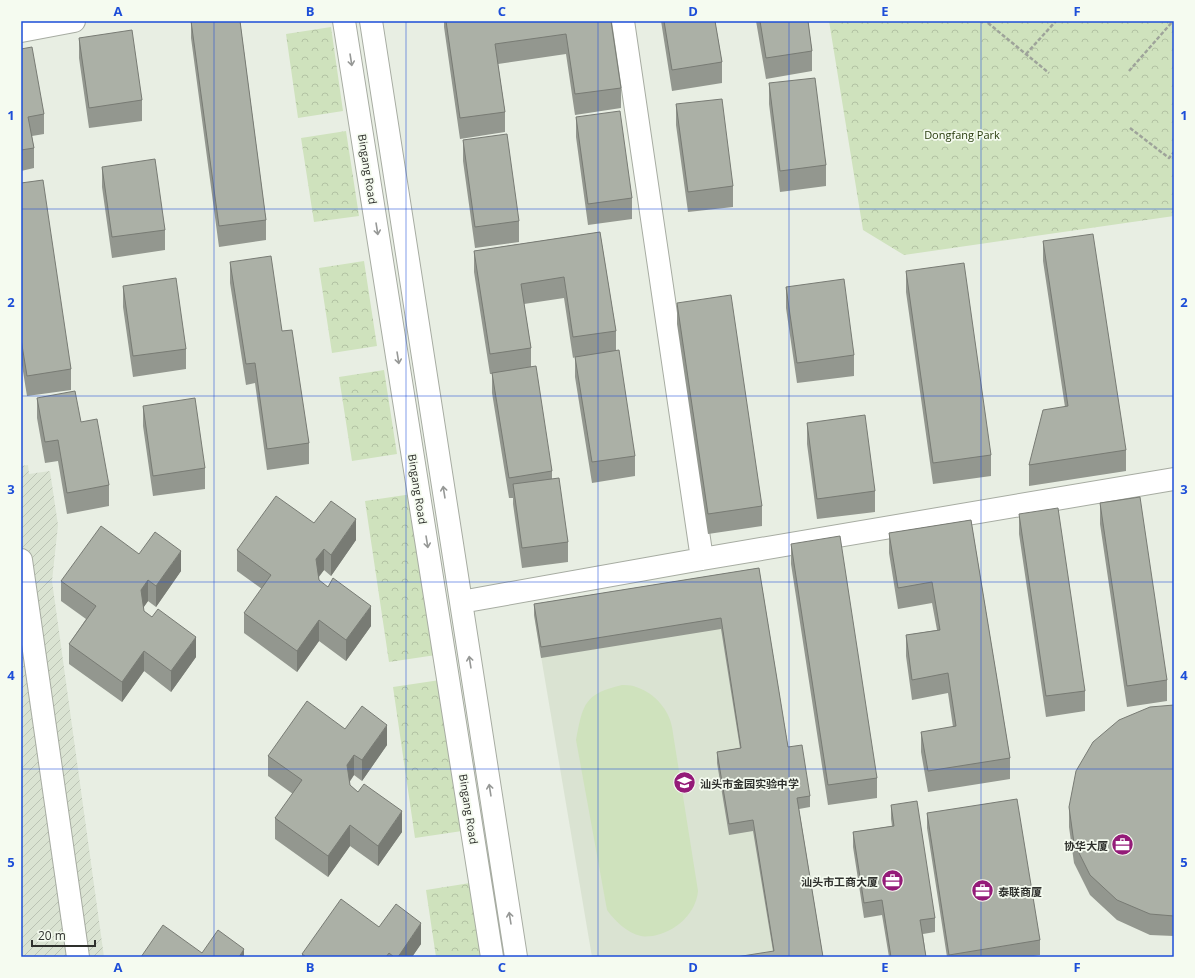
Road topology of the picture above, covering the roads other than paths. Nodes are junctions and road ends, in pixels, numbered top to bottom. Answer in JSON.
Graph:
{"nodes":[{"id":1,"x":74,"y":21,"type":"edge"},
{"id":2,"x":344,"y":21,"type":"edge"},
{"id":3,"x":371,"y":21,"type":"edge"},
{"id":4,"x":623,"y":21,"type":"edge"},
{"id":5,"x":21,"y":31,"type":"edge"},
{"id":6,"x":1174,"y":479,"type":"edge"},
{"id":7,"x":702,"y":559,"type":"junction"},
{"id":8,"x":21,"y":560,"type":"edge"},
{"id":9,"x":461,"y":602,"type":"junction"},
{"id":10,"x":30,"y":685,"type":"edge"},
{"id":11,"x":78,"y":957,"type":"edge"},
{"id":12,"x":492,"y":957,"type":"edge"},
{"id":13,"x":516,"y":957,"type":"edge"}],
"edges":[{"from":1,"to":5,"type":"street"},
{"from":2,"to":12,"type":"street","name":"Bingang Road","one_way":true},
{"from":9,"to":3,"type":"street","one_way":true},
{"from":4,"to":7,"type":"street"},
{"from":6,"to":7,"type":"street"},
{"from":7,"to":9,"type":"street"},
{"from":8,"to":10,"type":"street"},
{"from":13,"to":9,"type":"street","one_way":true},
{"from":10,"to":11,"type":"street"}]}
